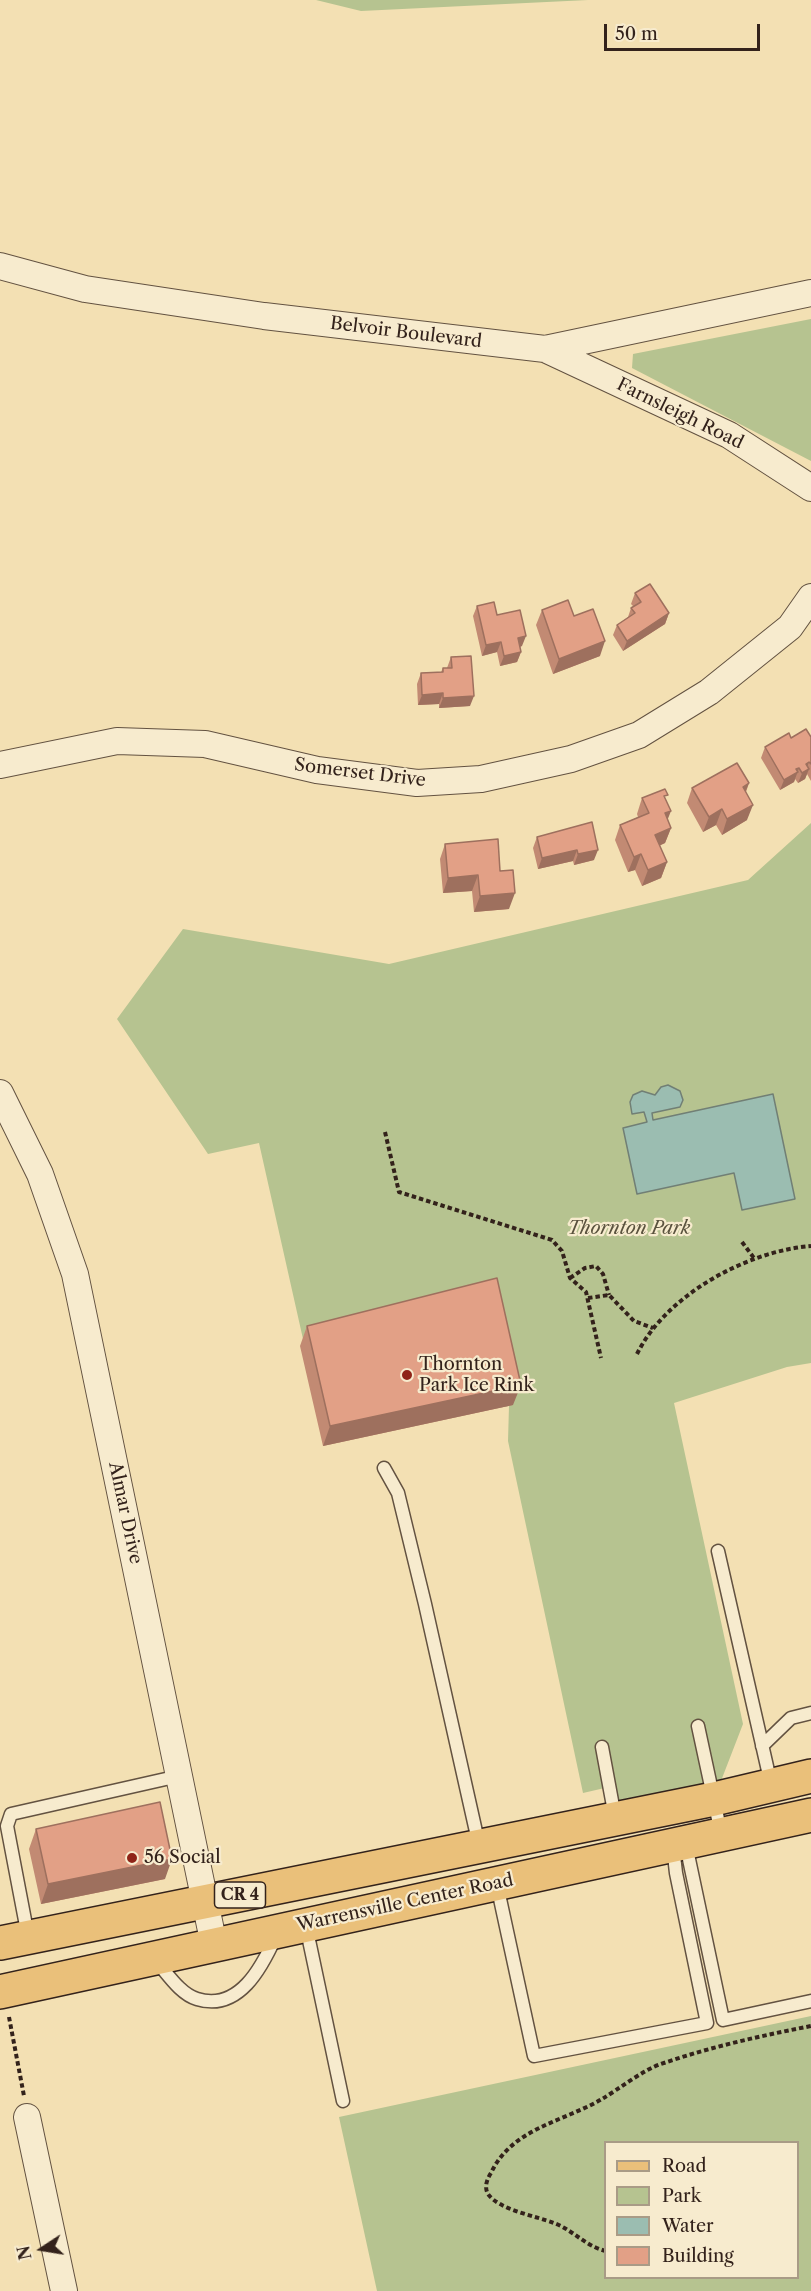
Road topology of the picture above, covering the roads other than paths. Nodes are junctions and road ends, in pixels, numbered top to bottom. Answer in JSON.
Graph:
{"nodes":[{"id":1,"x":0,"y":266,"type":"edge"},
{"id":2,"x":811,"y":293,"type":"edge"},
{"id":3,"x":544,"y":349,"type":"junction"},
{"id":4,"x":811,"y":488,"type":"edge"},
{"id":5,"x":811,"y":597,"type":"edge"},
{"id":6,"x":0,"y":765,"type":"edge"},
{"id":7,"x":0,"y":1093,"type":"edge"},
{"id":8,"x":384,"y":1468,"type":"dead end"},
{"id":9,"x":718,"y":1551,"type":"dead end"},
{"id":10,"x":811,"y":1713,"type":"edge"},
{"id":11,"x":698,"y":1726,"type":"dead end"},
{"id":12,"x":762,"y":1746,"type":"junction"},
{"id":13,"x":602,"y":1747,"type":"dead end"},
{"id":14,"x":179,"y":1776,"type":"junction"},
{"id":15,"x":811,"y":1776,"type":"edge"},
{"id":16,"x":771,"y":1785,"type":"junction"},
{"id":17,"x":714,"y":1799,"type":"junction"},
{"id":18,"x":811,"y":1815,"type":"edge"},
{"id":19,"x":616,"y":1819,"type":"junction"},
{"id":20,"x":721,"y":1835,"type":"junction"},
{"id":21,"x":679,"y":1844,"type":"junction"},
{"id":22,"x":479,"y":1846,"type":"junction"},
{"id":23,"x":497,"y":1883,"type":"junction"},
{"id":24,"x":205,"y":1902,"type":"junction"},
{"id":25,"x":292,"y":1928,"type":"junction"},
{"id":26,"x":14,"y":1940,"type":"edge"},
{"id":27,"x":214,"y":1945,"type":"junction"},
{"id":28,"x":153,"y":1958,"type":"junction"},
{"id":29,"x":811,"y":2001,"type":"edge"},
{"id":30,"x":4,"y":2004,"type":"edge"},
{"id":31,"x":343,"y":2101,"type":"dead end"},
{"id":32,"x":25,"y":2107,"type":"road end"},
{"id":33,"x":64,"y":2291,"type":"edge"}],
"edges":[{"from":1,"to":3,"type":"street","name":"Belvoir Boulevard"},
{"from":2,"to":3,"type":"street","name":"Belvoir Boulevard"},
{"from":3,"to":4,"type":"street","name":"Farnsleigh Road"},
{"from":5,"to":6,"type":"street","name":"Somerset Drive"},
{"from":7,"to":14,"type":"street","name":"Almar Drive"},
{"from":8,"to":22,"type":"lane"},
{"from":9,"to":12,"type":"lane"},
{"from":10,"to":12,"type":"lane"},
{"from":11,"to":17,"type":"lane"},
{"from":12,"to":16,"type":"lane"},
{"from":13,"to":19,"type":"lane"},
{"from":14,"to":24,"type":"street","name":"Almar Drive"},
{"from":14,"to":26,"type":"lane"},
{"from":15,"to":16,"type":"main road","number":"CR 4"},
{"from":16,"to":17,"type":"main road","number":"CR 4"},
{"from":17,"to":19,"type":"main road","number":"CR 4"},
{"from":17,"to":20,"type":"lane"},
{"from":18,"to":20,"type":"main road","name":"Warrensville Center Road"},
{"from":19,"to":22,"type":"main road","number":"CR 4"},
{"from":20,"to":21,"type":"main road","name":"Warrensville Center Road"},
{"from":21,"to":23,"type":"main road","name":"Warrensville Center Road"},
{"from":21,"to":23,"type":"lane"},
{"from":21,"to":29,"type":"lane"},
{"from":22,"to":24,"type":"main road","number":"CR 4"},
{"from":23,"to":25,"type":"main road","name":"Warrensville Center Road"},
{"from":24,"to":26,"type":"main road","number":"CR 4"},
{"from":24,"to":27,"type":"street","name":"Almar Drive"},
{"from":25,"to":27,"type":"main road","name":"Warrensville Center Road"},
{"from":25,"to":28,"type":"lane"},
{"from":25,"to":31,"type":"lane"},
{"from":27,"to":28,"type":"main road","name":"Warrensville Center Road"},
{"from":28,"to":30,"type":"main road","name":"Warrensville Center Road"},
{"from":32,"to":33,"type":"street"}]}
